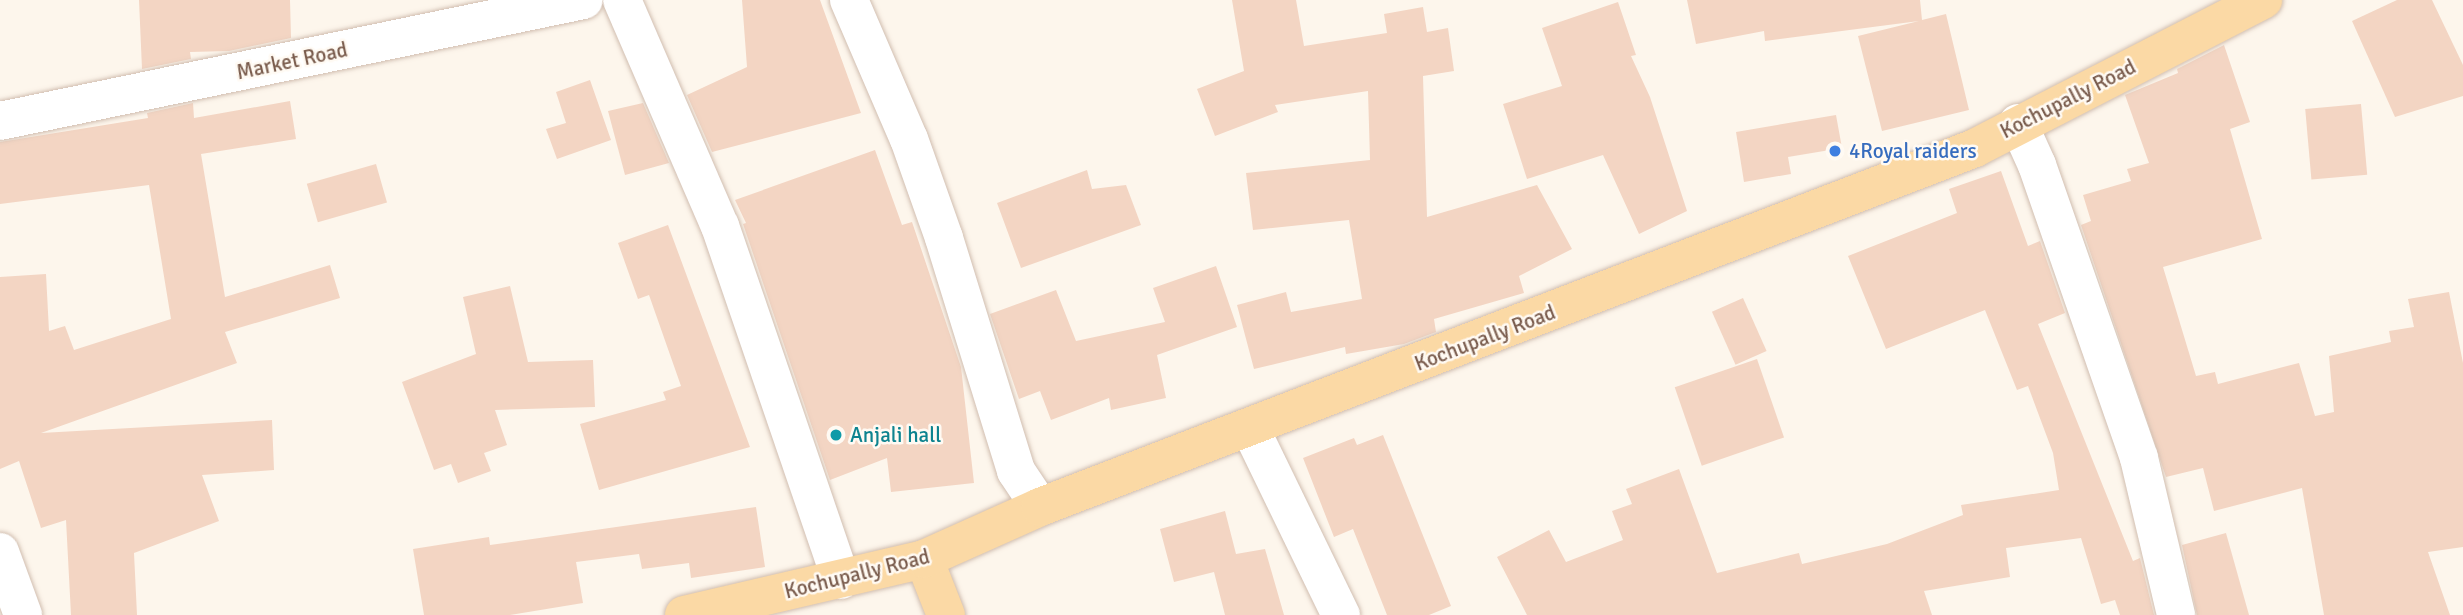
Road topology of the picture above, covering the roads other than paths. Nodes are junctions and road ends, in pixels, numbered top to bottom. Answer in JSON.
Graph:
{"nodes":[{"id":1,"x":584,"y":0,"type":"edge"},
{"id":2,"x":622,"y":0,"type":"edge"},
{"id":3,"x":849,"y":0,"type":"edge"},
{"id":4,"x":2263,"y":0,"type":"edge"},
{"id":5,"x":0,"y":121,"type":"edge"},
{"id":6,"x":2018,"y":123,"type":"junction"},
{"id":7,"x":1251,"y":430,"type":"junction"},
{"id":8,"x":1040,"y":507,"type":"junction"},
{"id":9,"x":0,"y":552,"type":"edge"},
{"id":10,"x":924,"y":559,"type":"junction"},
{"id":11,"x":841,"y":580,"type":"junction"},
{"id":12,"x":23,"y":615,"type":"edge"},
{"id":13,"x":684,"y":615,"type":"edge"},
{"id":14,"x":946,"y":615,"type":"edge"},
{"id":15,"x":1341,"y":615,"type":"edge"},
{"id":16,"x":2176,"y":615,"type":"edge"}],
"edges":[{"from":1,"to":5,"type":"street","name":"Market Road"},
{"from":2,"to":11,"type":"street"},
{"from":3,"to":8,"type":"street"},
{"from":4,"to":6,"type":"main road","name":"Kochupally Road"},
{"from":6,"to":7,"type":"main road","name":"Kochupally Road"},
{"from":6,"to":16,"type":"street"},
{"from":7,"to":8,"type":"main road","name":"Kochupally Road"},
{"from":7,"to":15,"type":"street"},
{"from":8,"to":10,"type":"main road","name":"Kochupally Road"},
{"from":9,"to":12,"type":"street"},
{"from":10,"to":11,"type":"main road","name":"Kochupally Road"},
{"from":10,"to":14,"type":"main road"},
{"from":11,"to":13,"type":"main road","name":"Kochupally Road"}]}
